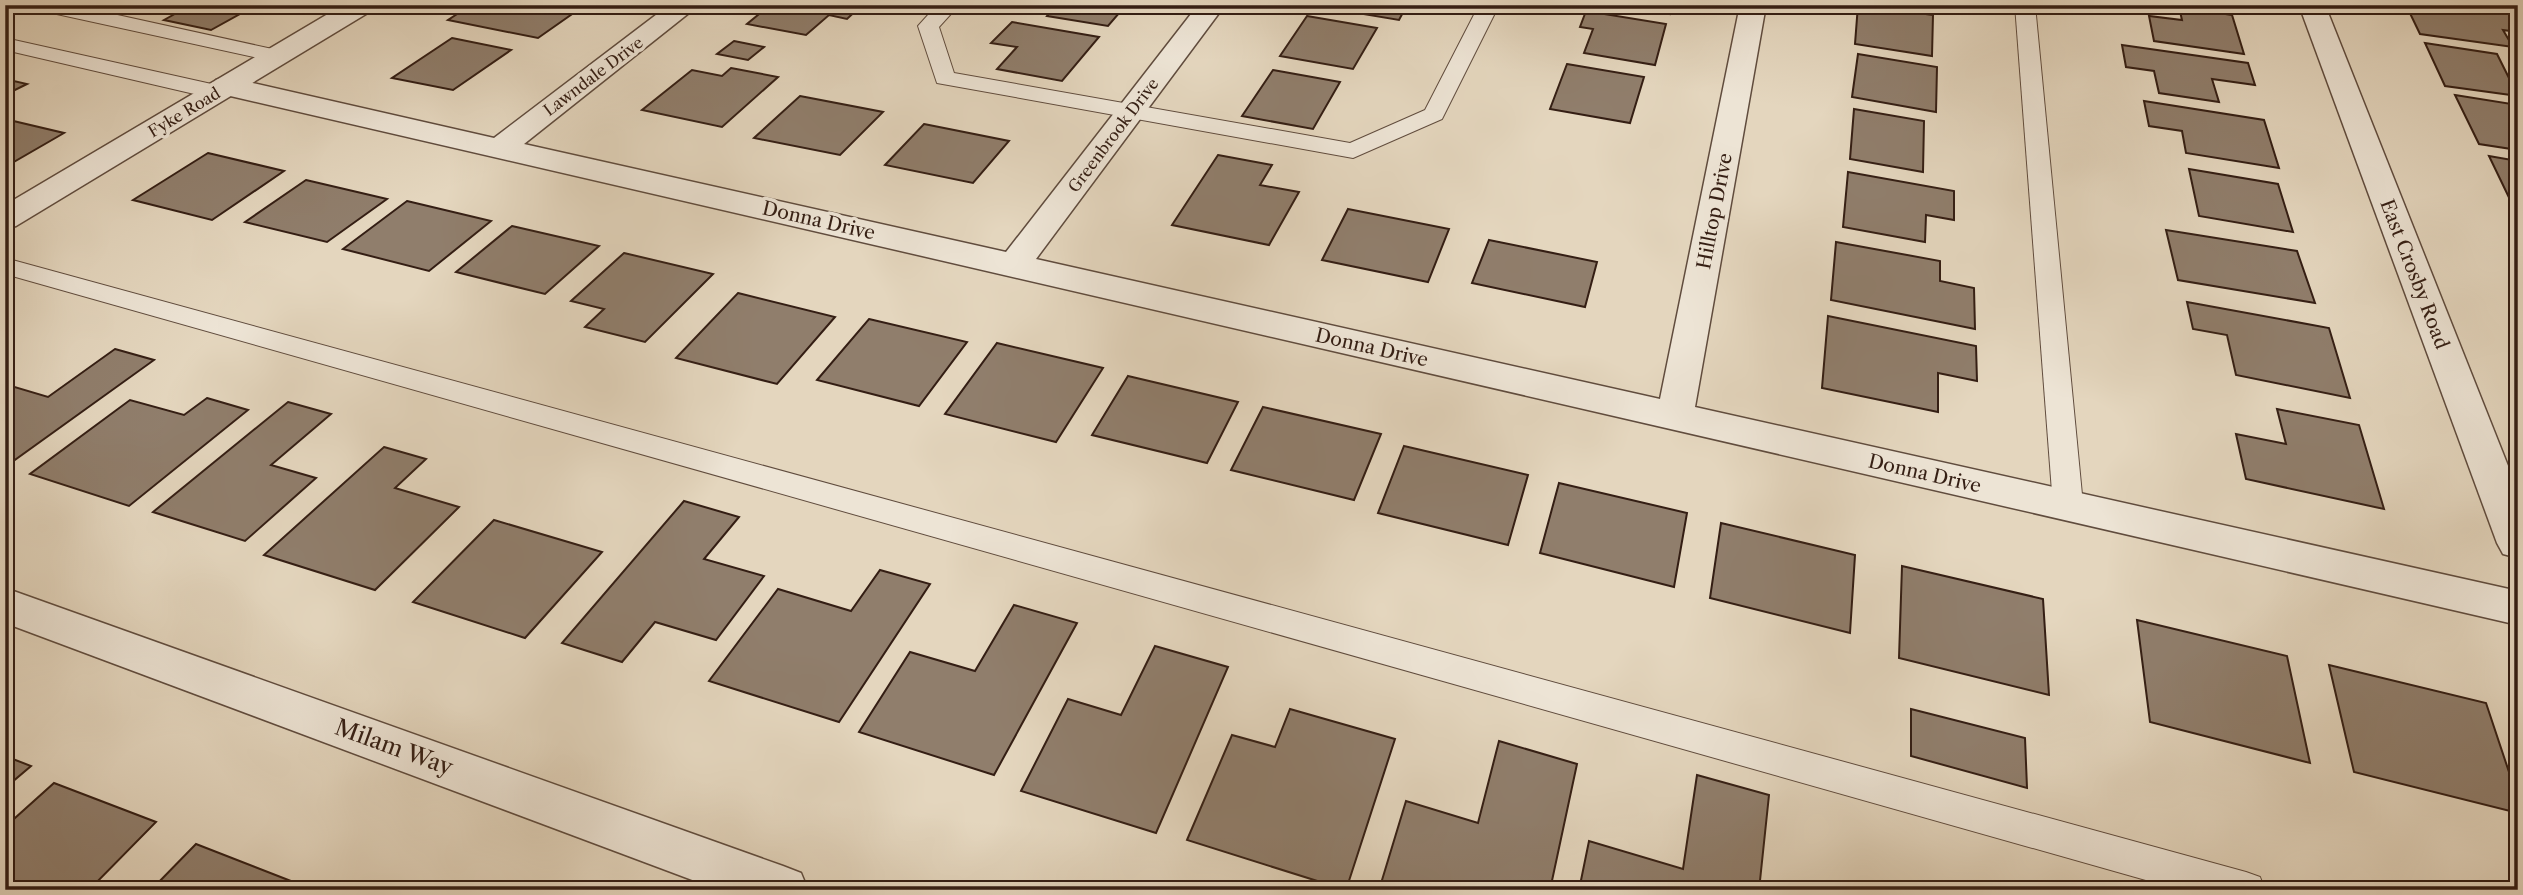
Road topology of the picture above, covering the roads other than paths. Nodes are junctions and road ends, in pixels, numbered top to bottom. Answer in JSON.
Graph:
{"nodes":[{"id":1,"x":43,"y":5,"type":"edge"},
{"id":2,"x":362,"y":5,"type":"edge"},
{"id":3,"x":686,"y":5,"type":"edge"},
{"id":4,"x":949,"y":5,"type":"edge"},
{"id":5,"x":1212,"y":5,"type":"edge"},
{"id":6,"x":1489,"y":5,"type":"edge"},
{"id":7,"x":1753,"y":5,"type":"edge"},
{"id":8,"x":2025,"y":5,"type":"edge"},
{"id":9,"x":2312,"y":5,"type":"edge"},
{"id":10,"x":5,"y":44,"type":"edge"},
{"id":11,"x":277,"y":57,"type":"junction"},
{"id":12,"x":221,"y":89,"type":"junction"},
{"id":13,"x":1132,"y":110,"type":"junction"},
{"id":14,"x":501,"y":147,"type":"junction"},
{"id":15,"x":5,"y":219,"type":"edge"},
{"id":16,"x":1014,"y":265,"type":"junction"},
{"id":17,"x":5,"y":266,"type":"edge"},
{"id":18,"x":1675,"y":416,"type":"junction"},
{"id":19,"x":2068,"y":505,"type":"junction"},
{"id":20,"x":2518,"y":543,"type":"edge"},
{"id":21,"x":5,"y":605,"type":"edge"},
{"id":22,"x":2518,"y":608,"type":"edge"},
{"id":23,"x":783,"y":890,"type":"edge"},
{"id":24,"x":2246,"y":890,"type":"edge"}],
"edges":[{"from":1,"to":11,"type":"lane"},
{"from":2,"to":11,"type":"street","name":"Fyke Road"},
{"from":3,"to":14,"type":"street","name":"Lawndale Drive"},
{"from":4,"to":13,"type":"lane"},
{"from":5,"to":13,"type":"street","name":"Greenbrook Drive"},
{"from":6,"to":13,"type":"lane"},
{"from":7,"to":18,"type":"street","name":"Hilltop Drive"},
{"from":8,"to":19,"type":"lane"},
{"from":9,"to":20,"type":"street","name":"East Crosby Road"},
{"from":10,"to":12,"type":"lane"},
{"from":11,"to":12,"type":"street","name":"Fyke Road"},
{"from":12,"to":14,"type":"street","name":"Donna Drive"},
{"from":12,"to":15,"type":"street","name":"Fyke Road"},
{"from":13,"to":16,"type":"street","name":"Greenbrook Drive"},
{"from":14,"to":16,"type":"street","name":"Donna Drive"},
{"from":16,"to":18,"type":"street","name":"Donna Drive"},
{"from":17,"to":24,"type":"lane"},
{"from":18,"to":19,"type":"street","name":"Donna Drive"},
{"from":19,"to":22,"type":"street","name":"Donna Drive"},
{"from":21,"to":23,"type":"street","name":"Milam Way"}]}
